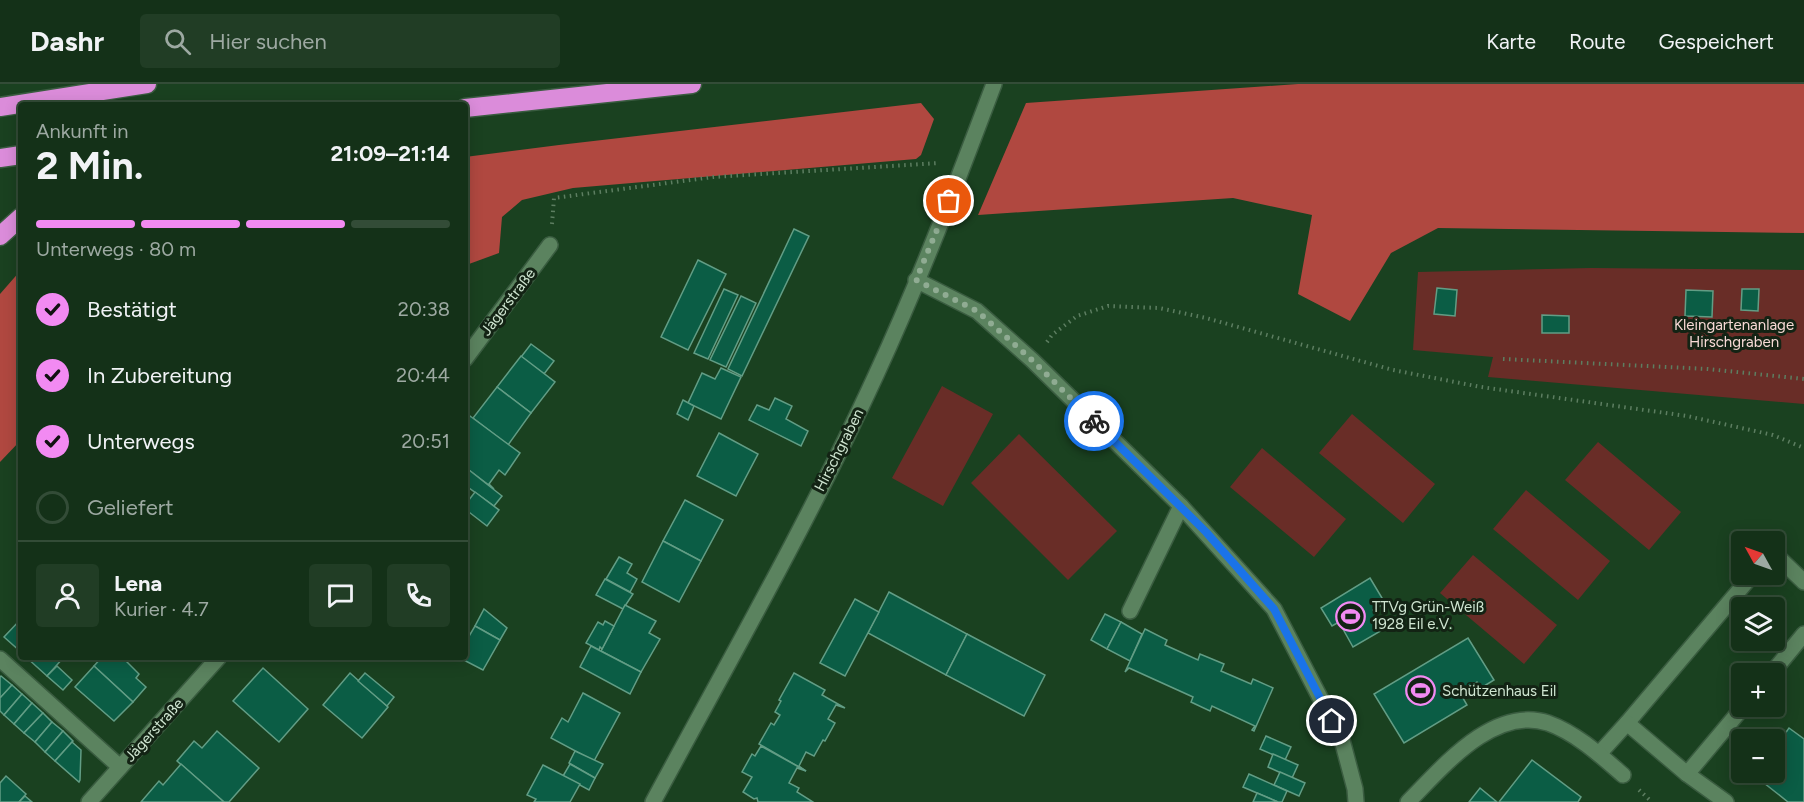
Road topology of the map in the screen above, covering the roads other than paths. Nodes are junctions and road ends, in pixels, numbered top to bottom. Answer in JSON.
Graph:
{"nodes":[{"id":1,"x":147,"y":84,"type":"edge"},
{"id":2,"x":692,"y":84,"type":"edge"},
{"id":3,"x":994,"y":84,"type":"edge"},
{"id":4,"x":32,"y":102,"type":"edge"},
{"id":5,"x":18,"y":104,"type":"edge"},
{"id":6,"x":0,"y":107,"type":"edge"},
{"id":7,"x":468,"y":108,"type":"edge"},
{"id":8,"x":18,"y":155,"type":"edge"},
{"id":9,"x":0,"y":158,"type":"edge"},
{"id":10,"x":18,"y":220,"type":"edge"},
{"id":11,"x":0,"y":236,"type":"edge"},
{"id":12,"x":550,"y":245,"type":"road end"},
{"id":13,"x":916,"y":280,"type":"junction"},
{"id":14,"x":468,"y":355,"type":"edge"},
{"id":15,"x":1181,"y":506,"type":"junction"},
{"id":16,"x":1785,"y":564,"type":"edge"},
{"id":17,"x":1804,"y":582,"type":"edge"},
{"id":18,"x":1744,"y":585,"type":"edge"},
{"id":19,"x":1130,"y":611,"type":"dead end"},
{"id":20,"x":1804,"y":634,"type":"edge"},
{"id":21,"x":0,"y":659,"type":"edge"},
{"id":22,"x":216,"y":660,"type":"edge"},
{"id":23,"x":1780,"y":663,"type":"edge"},
{"id":24,"x":1734,"y":717,"type":"edge"},
{"id":25,"x":1627,"y":723,"type":"junction"},
{"id":26,"x":1599,"y":754,"type":"junction"},
{"id":27,"x":120,"y":767,"type":"junction"},
{"id":28,"x":1687,"y":774,"type":"junction"},
{"id":29,"x":1623,"y":775,"type":"dead end"},
{"id":30,"x":89,"y":802,"type":"edge"},
{"id":31,"x":652,"y":802,"type":"edge"},
{"id":32,"x":1356,"y":802,"type":"edge"},
{"id":33,"x":1408,"y":802,"type":"edge"},
{"id":34,"x":1726,"y":802,"type":"edge"}],
"edges":[{"from":1,"to":4,"type":"highway"},
{"from":2,"to":7,"type":"highway"},
{"from":3,"to":13,"type":"street","name":"Hirschgraben"},
{"from":5,"to":6,"type":"highway"},
{"from":8,"to":9,"type":"highway"},
{"from":10,"to":11,"type":"highway"},
{"from":12,"to":14,"type":"street","name":"Jägerstraße"},
{"from":13,"to":15,"type":"street"},
{"from":13,"to":31,"type":"street","name":"Hirschgraben"},
{"from":15,"to":19,"type":"street"},
{"from":15,"to":32,"type":"street"},
{"from":16,"to":17,"type":"street"},
{"from":18,"to":25,"type":"street"},
{"from":20,"to":23,"type":"street"},
{"from":21,"to":27,"type":"street"},
{"from":22,"to":27,"type":"street","name":"Jägerstraße"},
{"from":24,"to":28,"type":"street"},
{"from":25,"to":26,"type":"street"},
{"from":25,"to":28,"type":"street"},
{"from":26,"to":29,"type":"street"},
{"from":26,"to":33,"type":"street"},
{"from":27,"to":30,"type":"street","name":"Jägerstraße"},
{"from":28,"to":34,"type":"street"}]}
